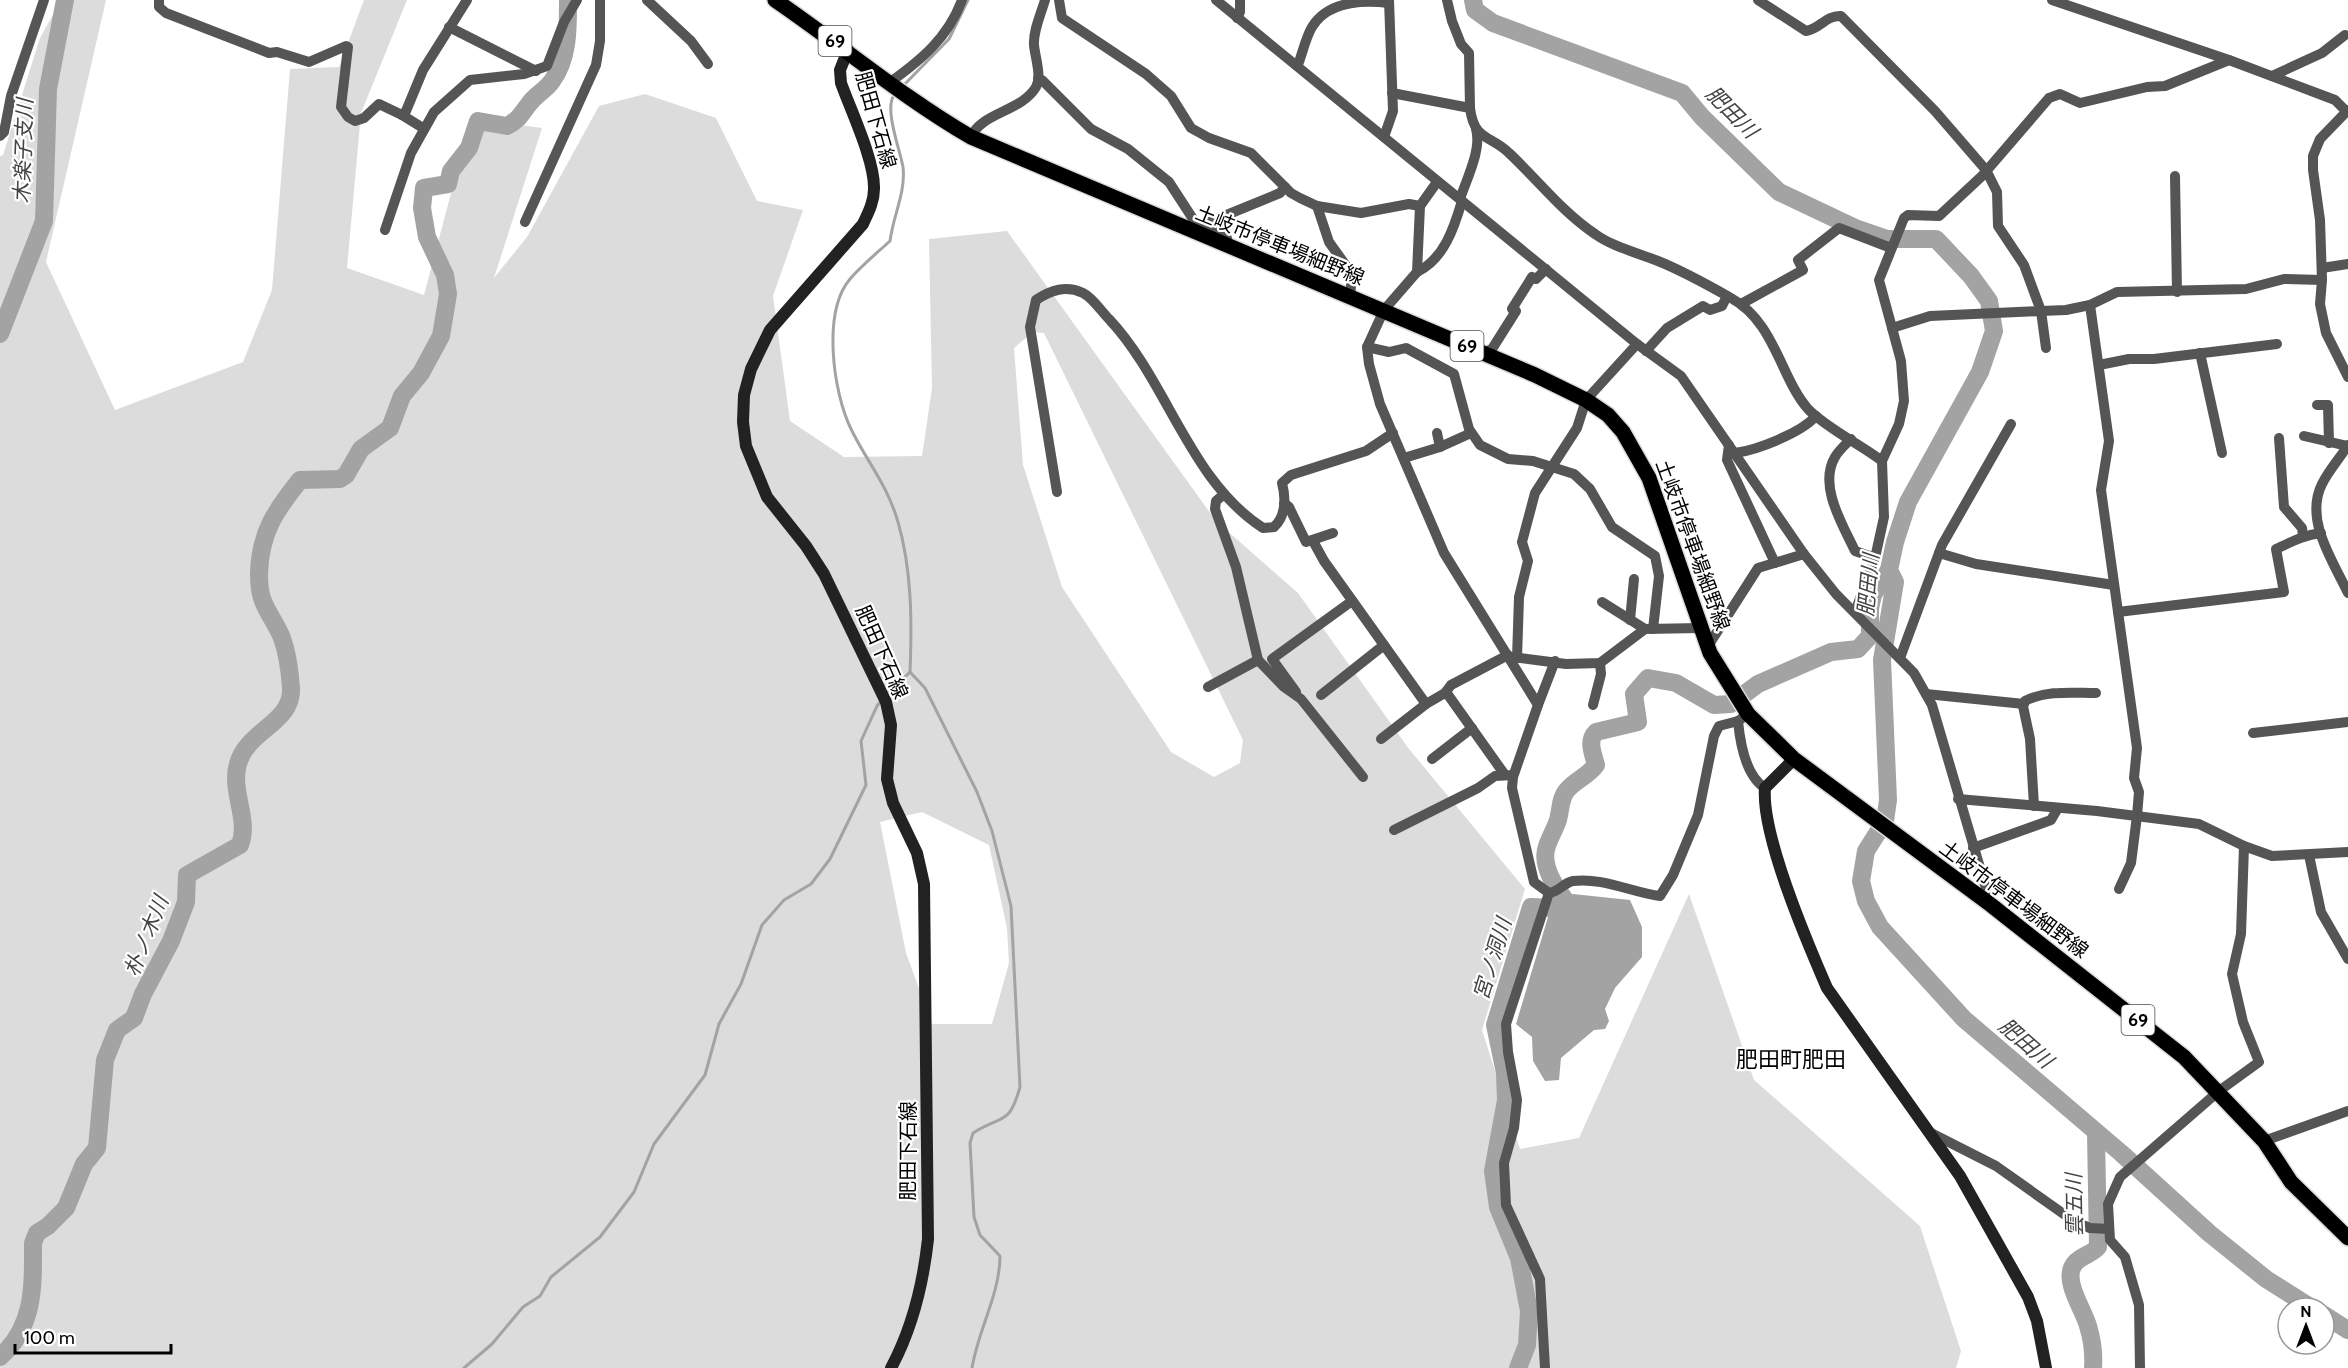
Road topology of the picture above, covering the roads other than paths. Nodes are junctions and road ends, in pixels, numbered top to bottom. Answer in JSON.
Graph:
{"nodes":[{"id":1,"x":44,"y":0,"type":"edge"},
{"id":2,"x":159,"y":0,"type":"edge"},
{"id":3,"x":467,"y":0,"type":"edge"},
{"id":4,"x":577,"y":0,"type":"edge"},
{"id":5,"x":600,"y":0,"type":"edge"},
{"id":6,"x":647,"y":0,"type":"edge"},
{"id":7,"x":775,"y":0,"type":"edge"},
{"id":8,"x":962,"y":0,"type":"edge"},
{"id":9,"x":1045,"y":0,"type":"edge"},
{"id":10,"x":1059,"y":0,"type":"edge"},
{"id":11,"x":1216,"y":0,"type":"edge"},
{"id":12,"x":1240,"y":0,"type":"edge"},
{"id":13,"x":1447,"y":0,"type":"edge"},
{"id":14,"x":1758,"y":0,"type":"edge"},
{"id":15,"x":2052,"y":0,"type":"edge"},
{"id":16,"x":1389,"y":1,"type":"edge"},
{"id":17,"x":2069,"y":3,"type":"edge"},
{"id":18,"x":1237,"y":18,"type":"junction"},
{"id":19,"x":449,"y":27,"type":"junction"},
{"id":20,"x":2345,"y":35,"type":"dead end"},
{"id":21,"x":848,"y":50,"type":"junction"},
{"id":22,"x":2229,"y":60,"type":"junction"},
{"id":23,"x":708,"y":64,"type":"dead end"},
{"id":24,"x":1296,"y":65,"type":"junction"},
{"id":25,"x":536,"y":71,"type":"junction"},
{"id":26,"x":2272,"y":76,"type":"junction"},
{"id":27,"x":1038,"y":79,"type":"junction"},
{"id":28,"x":895,"y":88,"type":"junction"},
{"id":29,"x":1392,"y":93,"type":"junction"},
{"id":30,"x":1470,"y":108,"type":"junction"},
{"id":31,"x":2347,"y":111,"type":"edge"},
{"id":32,"x":402,"y":115,"type":"junction"},
{"id":33,"x":423,"y":128,"type":"junction"},
{"id":34,"x":1476,"y":128,"type":"junction"},
{"id":35,"x":0,"y":136,"type":"edge"},
{"id":36,"x":971,"y":137,"type":"junction"},
{"id":37,"x":1384,"y":137,"type":"junction"},
{"id":38,"x":1986,"y":170,"type":"junction"},
{"id":39,"x":2175,"y":176,"type":"dead end"},
{"id":40,"x":1437,"y":182,"type":"junction"},
{"id":41,"x":1286,"y":187,"type":"junction"},
{"id":42,"x":1461,"y":200,"type":"junction"},
{"id":43,"x":1317,"y":206,"type":"junction"},
{"id":44,"x":1420,"y":206,"type":"junction"},
{"id":45,"x":525,"y":222,"type":"dead end"},
{"id":46,"x":1202,"y":225,"type":"junction"},
{"id":47,"x":385,"y":230,"type":"dead end"},
{"id":48,"x":1891,"y":248,"type":"junction"},
{"id":49,"x":1241,"y":252,"type":"junction"},
{"id":50,"x":2348,"y":264,"type":"edge"},
{"id":51,"x":2322,"y":268,"type":"junction"},
{"id":52,"x":1546,"y":269,"type":"junction"},
{"id":53,"x":1417,"y":272,"type":"junction"},
{"id":54,"x":2322,"y":280,"type":"junction"},
{"id":55,"x":2177,"y":292,"type":"junction"},
{"id":56,"x":1727,"y":296,"type":"junction"},
{"id":57,"x":1350,"y":297,"type":"junction"},
{"id":58,"x":1741,"y":304,"type":"junction"},
{"id":59,"x":2090,"y":305,"type":"junction"},
{"id":60,"x":1384,"y":310,"type":"junction"},
{"id":61,"x":2041,"y":311,"type":"junction"},
{"id":62,"x":1892,"y":328,"type":"junction"},
{"id":63,"x":1636,"y":344,"type":"junction"},
{"id":64,"x":2277,"y":344,"type":"dead end"},
{"id":65,"x":1367,"y":346,"type":"junction"},
{"id":66,"x":2046,"y":348,"type":"dead end"},
{"id":67,"x":1646,"y":351,"type":"junction"},
{"id":68,"x":2200,"y":352,"type":"junction"},
{"id":69,"x":1484,"y":353,"type":"junction"},
{"id":70,"x":2098,"y":365,"type":"junction"},
{"id":71,"x":2348,"y":377,"type":"edge"},
{"id":72,"x":1586,"y":400,"type":"junction"},
{"id":73,"x":2317,"y":405,"type":"dead end"},
{"id":74,"x":1816,"y":416,"type":"junction"},
{"id":75,"x":2011,"y":424,"type":"dead end"},
{"id":76,"x":1393,"y":433,"type":"junction"},
{"id":77,"x":1471,"y":433,"type":"junction"},
{"id":78,"x":1437,"y":434,"type":"dead end"},
{"id":79,"x":2304,"y":436,"type":"dead end"},
{"id":80,"x":2279,"y":438,"type":"dead end"},
{"id":81,"x":1851,"y":439,"type":"junction"},
{"id":82,"x":2329,"y":443,"type":"junction"},
{"id":83,"x":2348,"y":446,"type":"edge"},
{"id":84,"x":1440,"y":447,"type":"junction"},
{"id":85,"x":1732,"y":449,"type":"junction"},
{"id":86,"x":2222,"y":453,"type":"dead end"},
{"id":87,"x":1404,"y":458,"type":"junction"},
{"id":88,"x":1882,"y":461,"type":"junction"},
{"id":89,"x":1550,"y":468,"type":"junction"},
{"id":90,"x":1057,"y":492,"type":"dead end"},
{"id":91,"x":1223,"y":495,"type":"junction"},
{"id":92,"x":1284,"y":504,"type":"junction"},
{"id":93,"x":1334,"y":533,"type":"dead end"},
{"id":94,"x":2321,"y":533,"type":"junction"},
{"id":95,"x":2303,"y":535,"type":"junction"},
{"id":96,"x":1313,"y":541,"type":"junction"},
{"id":97,"x":1939,"y":553,"type":"junction"},
{"id":98,"x":1804,"y":554,"type":"junction"},
{"id":99,"x":1875,"y":558,"type":"junction"},
{"id":100,"x":1775,"y":563,"type":"junction"},
{"id":101,"x":1634,"y":579,"type":"dead end"},
{"id":102,"x":2114,"y":585,"type":"junction"},
{"id":103,"x":2348,"y":593,"type":"edge"},
{"id":104,"x":1352,"y":601,"type":"junction"},
{"id":105,"x":1602,"y":602,"type":"dead end"},
{"id":106,"x":1855,"y":612,"type":"junction"},
{"id":107,"x":2118,"y":612,"type":"junction"},
{"id":108,"x":1630,"y":620,"type":"junction"},
{"id":109,"x":1701,"y":628,"type":"junction"},
{"id":110,"x":1649,"y":629,"type":"junction"},
{"id":111,"x":1384,"y":645,"type":"junction"},
{"id":112,"x":1708,"y":646,"type":"junction"},
{"id":113,"x":1512,"y":656,"type":"junction"},
{"id":114,"x":1900,"y":658,"type":"junction"},
{"id":115,"x":1258,"y":660,"type":"junction"},
{"id":116,"x":1555,"y":661,"type":"junction"},
{"id":117,"x":1599,"y":663,"type":"junction"},
{"id":118,"x":1208,"y":687,"type":"dead end"},
{"id":119,"x":1446,"y":692,"type":"junction"},
{"id":120,"x":2096,"y":693,"type":"dead end"},
{"id":121,"x":1926,"y":694,"type":"junction"},
{"id":122,"x":1320,"y":695,"type":"dead end"},
{"id":123,"x":1297,"y":696,"type":"junction"},
{"id":124,"x":1426,"y":704,"type":"junction"},
{"id":125,"x":2024,"y":704,"type":"junction"},
{"id":126,"x":1538,"y":705,"type":"junction"},
{"id":127,"x":1593,"y":705,"type":"dead end"},
{"id":128,"x":1743,"y":717,"type":"junction"},
{"id":129,"x":2348,"y":722,"type":"edge"},
{"id":130,"x":1472,"y":728,"type":"junction"},
{"id":131,"x":2253,"y":733,"type":"dead end"},
{"id":132,"x":1381,"y":739,"type":"dead end"},
{"id":133,"x":1432,"y":759,"type":"dead end"},
{"id":134,"x":1794,"y":759,"type":"junction"},
{"id":135,"x":1509,"y":775,"type":"junction"},
{"id":136,"x":1363,"y":777,"type":"dead end"},
{"id":137,"x":1765,"y":788,"type":"junction"},
{"id":138,"x":1958,"y":799,"type":"junction"},
{"id":139,"x":2034,"y":806,"type":"junction"},
{"id":140,"x":2058,"y":808,"type":"junction"},
{"id":141,"x":2137,"y":816,"type":"junction"},
{"id":142,"x":1394,"y":830,"type":"dead end"},
{"id":143,"x":2244,"y":846,"type":"junction"},
{"id":144,"x":1973,"y":848,"type":"junction"},
{"id":145,"x":2348,"y":852,"type":"edge"},
{"id":146,"x":2308,"y":855,"type":"junction"},
{"id":147,"x":2119,"y":889,"type":"dead end"},
{"id":148,"x":1549,"y":893,"type":"junction"},
{"id":149,"x":1991,"y":905,"type":"junction"},
{"id":150,"x":2348,"y":959,"type":"edge"},
{"id":151,"x":2219,"y":1091,"type":"junction"},
{"id":152,"x":2348,"y":1111,"type":"edge"},
{"id":153,"x":1931,"y":1133,"type":"junction"},
{"id":154,"x":2264,"y":1141,"type":"junction"},
{"id":155,"x":2107,"y":1228,"type":"junction"},
{"id":156,"x":2348,"y":1238,"type":"edge"},
{"id":157,"x":891,"y":1368,"type":"edge"},
{"id":158,"x":1545,"y":1368,"type":"edge"},
{"id":159,"x":2046,"y":1368,"type":"edge"},
{"id":160,"x":2140,"y":1368,"type":"edge"}],
"edges":[{"from":1,"to":35,"type":"street"},
{"from":2,"to":32,"type":"street"},
{"from":3,"to":19,"type":"street"},
{"from":4,"to":25,"type":"street"},
{"from":5,"to":45,"type":"street"},
{"from":6,"to":23,"type":"street"},
{"from":7,"to":21,"type":"main road","name":"土岐市停車場細野線","number":"69"},
{"from":8,"to":28,"type":"street"},
{"from":9,"to":27,"type":"street"},
{"from":10,"to":41,"type":"street"},
{"from":11,"to":18,"type":"street"},
{"from":12,"to":18,"type":"street"},
{"from":13,"to":30,"type":"street"},
{"from":14,"to":38,"type":"street"},
{"from":15,"to":17,"type":"street"},
{"from":16,"to":24,"type":"street"},
{"from":16,"to":29,"type":"street"},
{"from":17,"to":22,"type":"street"},
{"from":18,"to":24,"type":"street"},
{"from":19,"to":25,"type":"street"},
{"from":19,"to":32,"type":"street"},
{"from":20,"to":26,"type":"street"},
{"from":21,"to":28,"type":"main road","name":"土岐市停車場細野線","number":"69"},
{"from":21,"to":157,"type":"main road","name":"肥田下石線"},
{"from":22,"to":26,"type":"street"},
{"from":22,"to":38,"type":"street"},
{"from":24,"to":37,"type":"street"},
{"from":25,"to":33,"type":"street"},
{"from":26,"to":31,"type":"street"},
{"from":27,"to":36,"type":"street"},
{"from":27,"to":46,"type":"street"},
{"from":28,"to":36,"type":"main road","name":"土岐市停車場細野線","number":"69"},
{"from":29,"to":30,"type":"street"},
{"from":29,"to":37,"type":"street"},
{"from":30,"to":34,"type":"street"},
{"from":31,"to":51,"type":"street"},
{"from":32,"to":33,"type":"street"},
{"from":33,"to":47,"type":"street"},
{"from":34,"to":42,"type":"street"},
{"from":34,"to":56,"type":"street"},
{"from":36,"to":49,"type":"main road","name":"土岐市停車場細野線","number":"69"},
{"from":37,"to":40,"type":"street"},
{"from":38,"to":48,"type":"street"},
{"from":38,"to":61,"type":"street"},
{"from":39,"to":55,"type":"street"},
{"from":40,"to":42,"type":"street"},
{"from":40,"to":44,"type":"street"},
{"from":41,"to":43,"type":"street"},
{"from":41,"to":46,"type":"street"},
{"from":42,"to":52,"type":"street"},
{"from":42,"to":53,"type":"street"},
{"from":43,"to":44,"type":"street"},
{"from":43,"to":57,"type":"street"},
{"from":44,"to":53,"type":"street"},
{"from":46,"to":49,"type":"street"},
{"from":48,"to":58,"type":"street"},
{"from":48,"to":62,"type":"street"},
{"from":49,"to":57,"type":"main road","name":"土岐市停車場細野線","number":"69"},
{"from":50,"to":51,"type":"street"},
{"from":51,"to":54,"type":"street"},
{"from":52,"to":63,"type":"street"},
{"from":52,"to":69,"type":"street"},
{"from":53,"to":60,"type":"street"},
{"from":54,"to":55,"type":"street"},
{"from":54,"to":71,"type":"street"},
{"from":55,"to":59,"type":"street"},
{"from":56,"to":58,"type":"street"},
{"from":56,"to":67,"type":"street"},
{"from":57,"to":60,"type":"main road","name":"土岐市停車場細野線","number":"69"},
{"from":58,"to":74,"type":"street"},
{"from":59,"to":61,"type":"street"},
{"from":59,"to":70,"type":"street"},
{"from":60,"to":65,"type":"street"},
{"from":60,"to":69,"type":"main road","name":"土岐市停車場細野線","number":"69"},
{"from":61,"to":62,"type":"street"},
{"from":61,"to":66,"type":"street"},
{"from":62,"to":88,"type":"street"},
{"from":63,"to":67,"type":"street"},
{"from":63,"to":72,"type":"street"},
{"from":64,"to":68,"type":"street"},
{"from":65,"to":76,"type":"street"},
{"from":65,"to":77,"type":"street"},
{"from":67,"to":85,"type":"street"},
{"from":68,"to":70,"type":"street"},
{"from":68,"to":86,"type":"street"},
{"from":69,"to":72,"type":"main road","name":"土岐市停車場細野線","number":"69"},
{"from":70,"to":102,"type":"street"},
{"from":72,"to":89,"type":"street"},
{"from":72,"to":109,"type":"main road","name":"土岐市停車場細野線","number":"69"},
{"from":73,"to":82,"type":"street"},
{"from":74,"to":81,"type":"street"},
{"from":74,"to":85,"type":"street"},
{"from":75,"to":97,"type":"street"},
{"from":76,"to":87,"type":"street"},
{"from":76,"to":92,"type":"street"},
{"from":77,"to":84,"type":"street"},
{"from":77,"to":89,"type":"street"},
{"from":78,"to":84,"type":"street"},
{"from":79,"to":82,"type":"street"},
{"from":80,"to":95,"type":"street"},
{"from":81,"to":88,"type":"street"},
{"from":81,"to":99,"type":"street"},
{"from":82,"to":83,"type":"street"},
{"from":83,"to":94,"type":"street"},
{"from":84,"to":87,"type":"street"},
{"from":85,"to":98,"type":"street"},
{"from":85,"to":100,"type":"street"},
{"from":87,"to":113,"type":"street"},
{"from":88,"to":99,"type":"street"},
{"from":89,"to":110,"type":"street"},
{"from":89,"to":113,"type":"street"},
{"from":90,"to":91,"type":"street"},
{"from":91,"to":92,"type":"street"},
{"from":91,"to":115,"type":"street"},
{"from":92,"to":96,"type":"street"},
{"from":93,"to":96,"type":"street"},
{"from":94,"to":95,"type":"street"},
{"from":94,"to":103,"type":"street"},
{"from":95,"to":107,"type":"street"},
{"from":96,"to":104,"type":"street"},
{"from":97,"to":102,"type":"street"},
{"from":97,"to":114,"type":"street"},
{"from":98,"to":100,"type":"street"},
{"from":98,"to":106,"type":"street"},
{"from":99,"to":106,"type":"street"},
{"from":100,"to":112,"type":"street"},
{"from":101,"to":108,"type":"street"},
{"from":102,"to":107,"type":"street"},
{"from":104,"to":111,"type":"street"},
{"from":104,"to":123,"type":"street"},
{"from":105,"to":108,"type":"street"},
{"from":106,"to":114,"type":"street"},
{"from":107,"to":141,"type":"street"},
{"from":108,"to":110,"type":"street"},
{"from":109,"to":110,"type":"street"},
{"from":109,"to":112,"type":"main road","name":"土岐市停車場細野線","number":"69"},
{"from":110,"to":117,"type":"street"},
{"from":111,"to":122,"type":"street"},
{"from":111,"to":124,"type":"street"},
{"from":112,"to":128,"type":"main road","name":"土岐市停車場細野線","number":"69"},
{"from":113,"to":116,"type":"street"},
{"from":113,"to":119,"type":"street"},
{"from":113,"to":126,"type":"street"},
{"from":114,"to":121,"type":"street"},
{"from":115,"to":118,"type":"street"},
{"from":115,"to":123,"type":"street"},
{"from":116,"to":117,"type":"street"},
{"from":116,"to":126,"type":"street"},
{"from":117,"to":127,"type":"street"},
{"from":119,"to":124,"type":"street"},
{"from":119,"to":130,"type":"street"},
{"from":120,"to":125,"type":"street"},
{"from":121,"to":125,"type":"street"},
{"from":121,"to":138,"type":"street"},
{"from":123,"to":136,"type":"street"},
{"from":124,"to":132,"type":"street"},
{"from":125,"to":139,"type":"street"},
{"from":126,"to":135,"type":"street"},
{"from":128,"to":134,"type":"main road","name":"土岐市停車場細野線","number":"69"},
{"from":128,"to":137,"type":"street"},
{"from":128,"to":148,"type":"street"},
{"from":129,"to":131,"type":"street"},
{"from":130,"to":133,"type":"street"},
{"from":130,"to":135,"type":"street"},
{"from":134,"to":137,"type":"main road"},
{"from":134,"to":149,"type":"main road","name":"土岐市停車場細野線","number":"69"},
{"from":135,"to":142,"type":"street"},
{"from":135,"to":148,"type":"street"},
{"from":137,"to":153,"type":"main road"},
{"from":138,"to":139,"type":"street"},
{"from":138,"to":144,"type":"street"},
{"from":139,"to":140,"type":"street"},
{"from":140,"to":141,"type":"street"},
{"from":140,"to":144,"type":"street"},
{"from":141,"to":143,"type":"street"},
{"from":141,"to":147,"type":"street"},
{"from":143,"to":146,"type":"street"},
{"from":143,"to":151,"type":"street"},
{"from":144,"to":149,"type":"street"},
{"from":145,"to":146,"type":"street"},
{"from":146,"to":150,"type":"street"},
{"from":148,"to":158,"type":"street"},
{"from":149,"to":151,"type":"main road","name":"土岐市停車場細野線","number":"69"},
{"from":151,"to":154,"type":"main road","name":"土岐市停車場細野線","number":"69"},
{"from":151,"to":155,"type":"street"},
{"from":152,"to":154,"type":"street"},
{"from":153,"to":155,"type":"street"},
{"from":153,"to":159,"type":"main road"},
{"from":154,"to":156,"type":"main road","name":"土岐市停車場細野線","number":"69"},
{"from":155,"to":160,"type":"street"}]}
